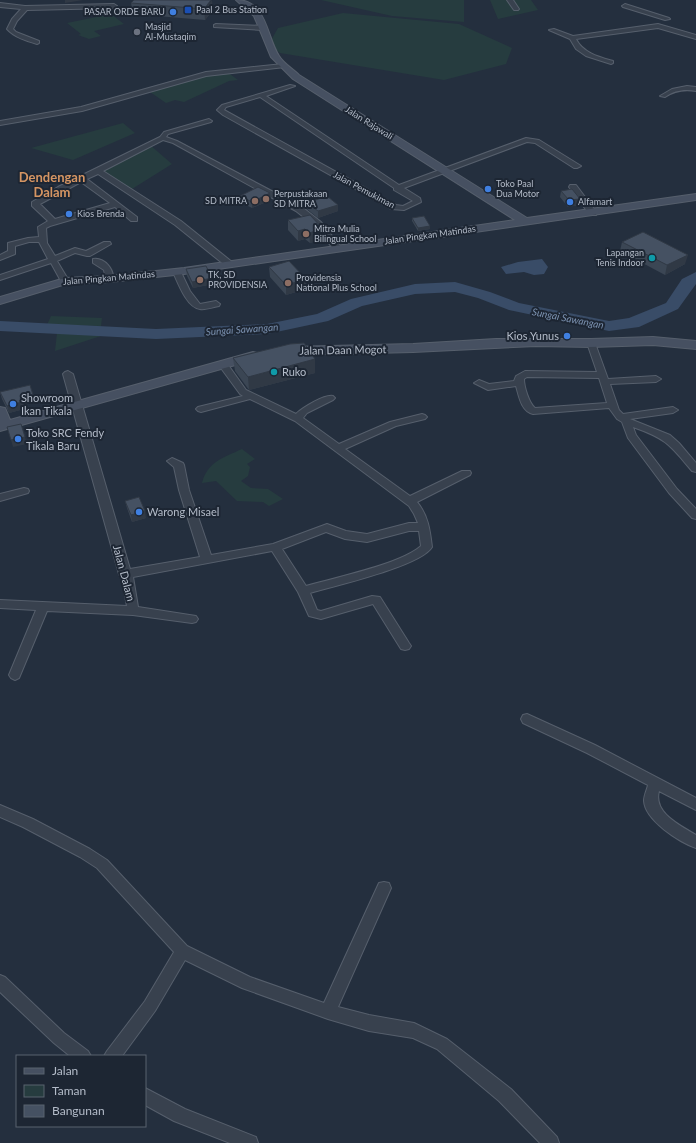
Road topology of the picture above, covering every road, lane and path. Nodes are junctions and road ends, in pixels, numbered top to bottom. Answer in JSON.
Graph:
{"nodes":[{"id":1,"x":240,"y":0,"type":"edge"},
{"id":2,"x":510,"y":0,"type":"edge"},
{"id":3,"x":1,"y":6,"type":"edge"},
{"id":4,"x":114,"y":6,"type":"dead end"},
{"id":5,"x":625,"y":6,"type":"dead end"},
{"id":6,"x":25,"y":8,"type":"junction"},
{"id":7,"x":516,"y":9,"type":"dead end"},
{"id":8,"x":216,"y":26,"type":"dead end"},
{"id":9,"x":658,"y":26,"type":"junction"},
{"id":10,"x":263,"y":28,"type":"junction"},
{"id":11,"x":552,"y":30,"type":"dead end"},
{"id":12,"x":696,"y":37,"type":"edge"},
{"id":13,"x":572,"y":38,"type":"junction"},
{"id":14,"x":37,"y":42,"type":"dead end"},
{"id":15,"x":611,"y":62,"type":"dead end"},
{"id":16,"x":283,"y":66,"type":"junction"},
{"id":17,"x":292,"y":86,"type":"dead end"},
{"id":18,"x":696,"y":89,"type":"edge"},
{"id":19,"x":261,"y":95,"type":"junction"},
{"id":20,"x":663,"y":96,"type":"dead end"},
{"id":21,"x":208,"y":122,"type":"dead end"},
{"id":22,"x":0,"y":123,"type":"edge"},
{"id":23,"x":163,"y":138,"type":"junction"},
{"id":24,"x":577,"y":166,"type":"dead end"},
{"id":25,"x":444,"y":169,"type":"junction"},
{"id":26,"x":99,"y":171,"type":"junction"},
{"id":27,"x":82,"y":179,"type":"junction"},
{"id":28,"x":395,"y":186,"type":"junction"},
{"id":29,"x":573,"y":187,"type":"dead end"},
{"id":30,"x":696,"y":197,"type":"edge"},
{"id":31,"x":116,"y":204,"type":"junction"},
{"id":32,"x":593,"y":212,"type":"junction"},
{"id":33,"x":134,"y":219,"type":"dead end"},
{"id":34,"x":53,"y":222,"type":"junction"},
{"id":35,"x":526,"y":222,"type":"junction"},
{"id":36,"x":42,"y":239,"type":"junction"},
{"id":37,"x":107,"y":244,"type":"dead end"},
{"id":38,"x":338,"y":248,"type":"junction"},
{"id":39,"x":0,"y":258,"type":"edge"},
{"id":40,"x":52,"y":260,"type":"junction"},
{"id":41,"x":96,"y":261,"type":"dead end"},
{"id":42,"x":228,"y":264,"type":"junction"},
{"id":43,"x":177,"y":272,"type":"junction"},
{"id":44,"x":0,"y":278,"type":"edge"},
{"id":45,"x":109,"y":279,"type":"junction"},
{"id":46,"x":65,"y":281,"type":"junction"},
{"id":47,"x":0,"y":301,"type":"edge"},
{"id":48,"x":216,"y":304,"type":"dead end"},
{"id":49,"x":591,"y":343,"type":"junction"},
{"id":50,"x":696,"y":345,"type":"edge"},
{"id":51,"x":223,"y":364,"type":"junction"},
{"id":52,"x":68,"y":374,"type":"dead end"},
{"id":53,"x":603,"y":379,"type":"junction"},
{"id":54,"x":656,"y":379,"type":"dead end"},
{"id":55,"x":479,"y":383,"type":"dead end"},
{"id":56,"x":519,"y":383,"type":"junction"},
{"id":57,"x":250,"y":396,"type":"junction"},
{"id":58,"x":330,"y":398,"type":"dead end"},
{"id":59,"x":613,"y":406,"type":"junction"},
{"id":60,"x":76,"y":407,"type":"junction"},
{"id":61,"x":201,"y":409,"type":"dead end"},
{"id":62,"x":673,"y":410,"type":"dead end"},
{"id":63,"x":0,"y":412,"type":"edge"},
{"id":64,"x":422,"y":417,"type":"dead end"},
{"id":65,"x":298,"y":419,"type":"junction"},
{"id":66,"x":623,"y":419,"type":"junction"},
{"id":67,"x":3,"y":426,"type":"edge"},
{"id":68,"x":338,"y":448,"type":"junction"},
{"id":69,"x":172,"y":461,"type":"dead end"},
{"id":70,"x":696,"y":469,"type":"edge"},
{"id":71,"x":466,"y":473,"type":"dead end"},
{"id":72,"x":24,"y":491,"type":"dead end"},
{"id":73,"x":0,"y":498,"type":"edge"},
{"id":74,"x":409,"y":501,"type":"junction"},
{"id":75,"x":696,"y":515,"type":"edge"},
{"id":76,"x":424,"y":527,"type":"junction"},
{"id":77,"x":275,"y":547,"type":"junction"},
{"id":78,"x":207,"y":560,"type":"junction"},
{"id":79,"x":125,"y":574,"type":"junction"},
{"id":80,"x":303,"y":591,"type":"junction"},
{"id":81,"x":0,"y":604,"type":"edge"},
{"id":82,"x":43,"y":607,"type":"junction"},
{"id":83,"x":133,"y":611,"type":"junction"},
{"id":84,"x":192,"y":620,"type":"dead end"},
{"id":85,"x":405,"y":646,"type":"dead end"},
{"id":86,"x":15,"y":675,"type":"dead end"},
{"id":87,"x":527,"y":719,"type":"dead end"},
{"id":88,"x":656,"y":782,"type":"junction"},
{"id":89,"x":696,"y":804,"type":"edge"},
{"id":90,"x":0,"y":811,"type":"edge"},
{"id":91,"x":696,"y":842,"type":"edge"},
{"id":92,"x":384,"y":888,"type":"dead end"},
{"id":93,"x":182,"y":951,"type":"junction"},
{"id":94,"x":0,"y":982,"type":"edge"},
{"id":95,"x":328,"y":1012,"type":"junction"},
{"id":96,"x":81,"y":1055,"type":"edge"},
{"id":97,"x":113,"y":1055,"type":"edge"},
{"id":98,"x":146,"y":1097,"type":"edge"},
{"id":99,"x":250,"y":1143,"type":"edge"},
{"id":100,"x":551,"y":1143,"type":"edge"}],
"edges":[{"from":1,"to":10,"type":"street","name":"Jalan Rajawali"},
{"from":2,"to":7,"type":"street"},
{"from":3,"to":6,"type":"street"},
{"from":4,"to":6,"type":"street"},
{"from":5,"to":9,"type":"street"},
{"from":6,"to":14,"type":"street"},
{"from":8,"to":10,"type":"street"},
{"from":9,"to":12,"type":"street"},
{"from":9,"to":13,"type":"street"},
{"from":10,"to":16,"type":"street","name":"Jalan Rajawali"},
{"from":11,"to":13,"type":"street"},
{"from":13,"to":15,"type":"street"},
{"from":16,"to":22,"type":"street"},
{"from":16,"to":25,"type":"street","name":"Jalan Rajawali"},
{"from":17,"to":19,"type":"street"},
{"from":18,"to":20,"type":"street"},
{"from":19,"to":28,"type":"street","name":"Jalan Pemukiman"},
{"from":19,"to":28,"type":"street","name":"Jalan Pemukiman"},
{"from":21,"to":23,"type":"street"},
{"from":23,"to":26,"type":"street"},
{"from":23,"to":38,"type":"street"},
{"from":24,"to":25,"type":"street"},
{"from":25,"to":28,"type":"street"},
{"from":25,"to":35,"type":"street","name":"Jalan Rajawali"},
{"from":26,"to":27,"type":"street"},
{"from":26,"to":42,"type":"street"},
{"from":27,"to":31,"type":"street"},
{"from":27,"to":34,"type":"street"},
{"from":29,"to":32,"type":"street"},
{"from":30,"to":32,"type":"street","name":"Jalan Pingkan Matindas"},
{"from":31,"to":33,"type":"street"},
{"from":31,"to":34,"type":"street"},
{"from":32,"to":35,"type":"street","name":"Jalan Pingkan Matindas"},
{"from":34,"to":36,"type":"street"},
{"from":35,"to":38,"type":"street","name":"Jalan Pingkan Matindas"},
{"from":36,"to":39,"type":"street"},
{"from":36,"to":40,"type":"street"},
{"from":37,"to":40,"type":"street"},
{"from":38,"to":42,"type":"street","name":"Jalan Pingkan Matindas"},
{"from":40,"to":44,"type":"street"},
{"from":40,"to":46,"type":"street"},
{"from":41,"to":45,"type":"street"},
{"from":42,"to":43,"type":"street","name":"Jalan Pingkan Matindas"},
{"from":43,"to":45,"type":"street","name":"Jalan Pingkan Matindas"},
{"from":43,"to":48,"type":"street"},
{"from":45,"to":46,"type":"street","name":"Jalan Pingkan Matindas"},
{"from":46,"to":47,"type":"street","name":"Jalan Pingkan Matindas"},
{"from":49,"to":50,"type":"street","name":"Jalan Daan Mogot"},
{"from":49,"to":51,"type":"street","name":"Jalan Daan Mogot"},
{"from":49,"to":53,"type":"street"},
{"from":51,"to":57,"type":"street"},
{"from":51,"to":60,"type":"street","name":"Jalan Daan Mogot"},
{"from":52,"to":60,"type":"street","name":"Jalan Dalam"},
{"from":53,"to":54,"type":"street"},
{"from":53,"to":56,"type":"street"},
{"from":53,"to":59,"type":"street"},
{"from":55,"to":56,"type":"street"},
{"from":56,"to":59,"type":"street"},
{"from":57,"to":61,"type":"street"},
{"from":57,"to":65,"type":"street"},
{"from":58,"to":65,"type":"street"},
{"from":59,"to":66,"type":"street"},
{"from":60,"to":67,"type":"street","name":"Jalan Daan Mogot"},
{"from":60,"to":79,"type":"street","name":"Jalan Dalam"},
{"from":62,"to":66,"type":"street"},
{"from":63,"to":67,"type":"street"},
{"from":64,"to":68,"type":"street"},
{"from":65,"to":68,"type":"street"},
{"from":66,"to":70,"type":"street"},
{"from":66,"to":75,"type":"street"},
{"from":68,"to":74,"type":"street"},
{"from":69,"to":78,"type":"street"},
{"from":71,"to":74,"type":"street"},
{"from":72,"to":73,"type":"street"},
{"from":74,"to":76,"type":"street"},
{"from":76,"to":77,"type":"street"},
{"from":76,"to":80,"type":"street"},
{"from":77,"to":78,"type":"street"},
{"from":77,"to":80,"type":"street"},
{"from":78,"to":79,"type":"street"},
{"from":79,"to":83,"type":"street","name":"Jalan Dalam"},
{"from":80,"to":85,"type":"street"},
{"from":81,"to":82,"type":"street","name":"Jalan Dalam"},
{"from":82,"to":83,"type":"street","name":"Jalan Dalam"},
{"from":82,"to":86,"type":"street"},
{"from":83,"to":84,"type":"street"},
{"from":87,"to":88,"type":"street"},
{"from":88,"to":89,"type":"street"},
{"from":88,"to":91,"type":"street"},
{"from":90,"to":93,"type":"street"},
{"from":92,"to":95,"type":"street"},
{"from":93,"to":95,"type":"street"},
{"from":93,"to":97,"type":"street"},
{"from":94,"to":96,"type":"street"},
{"from":95,"to":100,"type":"street"},
{"from":98,"to":99,"type":"street"}]}
